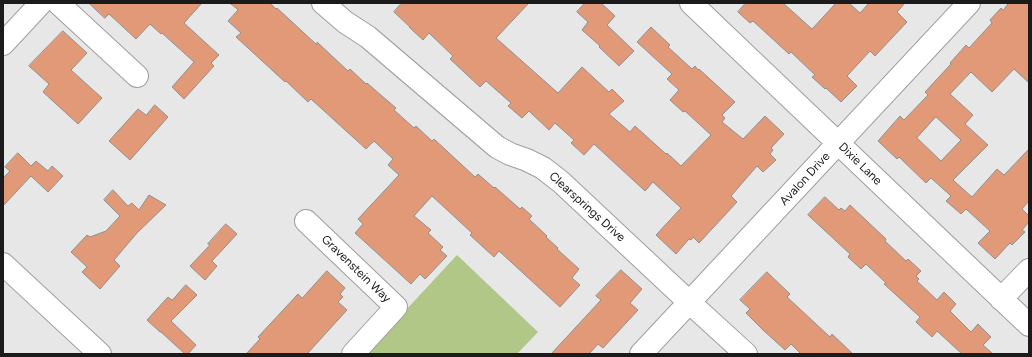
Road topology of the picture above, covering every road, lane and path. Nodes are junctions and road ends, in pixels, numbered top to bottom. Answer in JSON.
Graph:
{"nodes":[{"id":1,"x":41,"y":3,"type":"edge"},
{"id":2,"x":58,"y":3,"type":"edge"},
{"id":3,"x":322,"y":3,"type":"edge"},
{"id":4,"x":969,"y":3,"type":"edge"},
{"id":5,"x":693,"y":4,"type":"edge"},
{"id":6,"x":3,"y":44,"type":"edge"},
{"id":7,"x":137,"y":76,"type":"dead end"},
{"id":8,"x":838,"y":143,"type":"junction"},
{"id":9,"x":306,"y":221,"type":"dead end"},
{"id":10,"x":3,"y":264,"type":"edge"},
{"id":11,"x":1029,"y":270,"type":"edge"},
{"id":12,"x":1001,"y":300,"type":"junction"},
{"id":13,"x":689,"y":302,"type":"junction"},
{"id":14,"x":1029,"y":325,"type":"edge"},
{"id":15,"x":100,"y":354,"type":"edge"},
{"id":16,"x":354,"y":354,"type":"edge"},
{"id":17,"x":641,"y":354,"type":"edge"},
{"id":18,"x":746,"y":354,"type":"edge"}],
"edges":[{"from":1,"to":6,"type":"street"},
{"from":2,"to":7,"type":"street"},
{"from":3,"to":13,"type":"street","name":"Clearsprings Drive"},
{"from":4,"to":8,"type":"street","name":"Avalon Drive"},
{"from":5,"to":8,"type":"street","name":"Dixie Lane"},
{"from":8,"to":12,"type":"street","name":"Dixie Lane"},
{"from":8,"to":13,"type":"street","name":"Avalon Drive"},
{"from":9,"to":16,"type":"street","name":"Gravenstein Way"},
{"from":10,"to":15,"type":"street"},
{"from":11,"to":12,"type":"street"},
{"from":12,"to":14,"type":"street","name":"Dixie Lane"},
{"from":13,"to":17,"type":"street","name":"Avalon Drive"},
{"from":13,"to":18,"type":"street","name":"Clearsprings Drive"}]}
